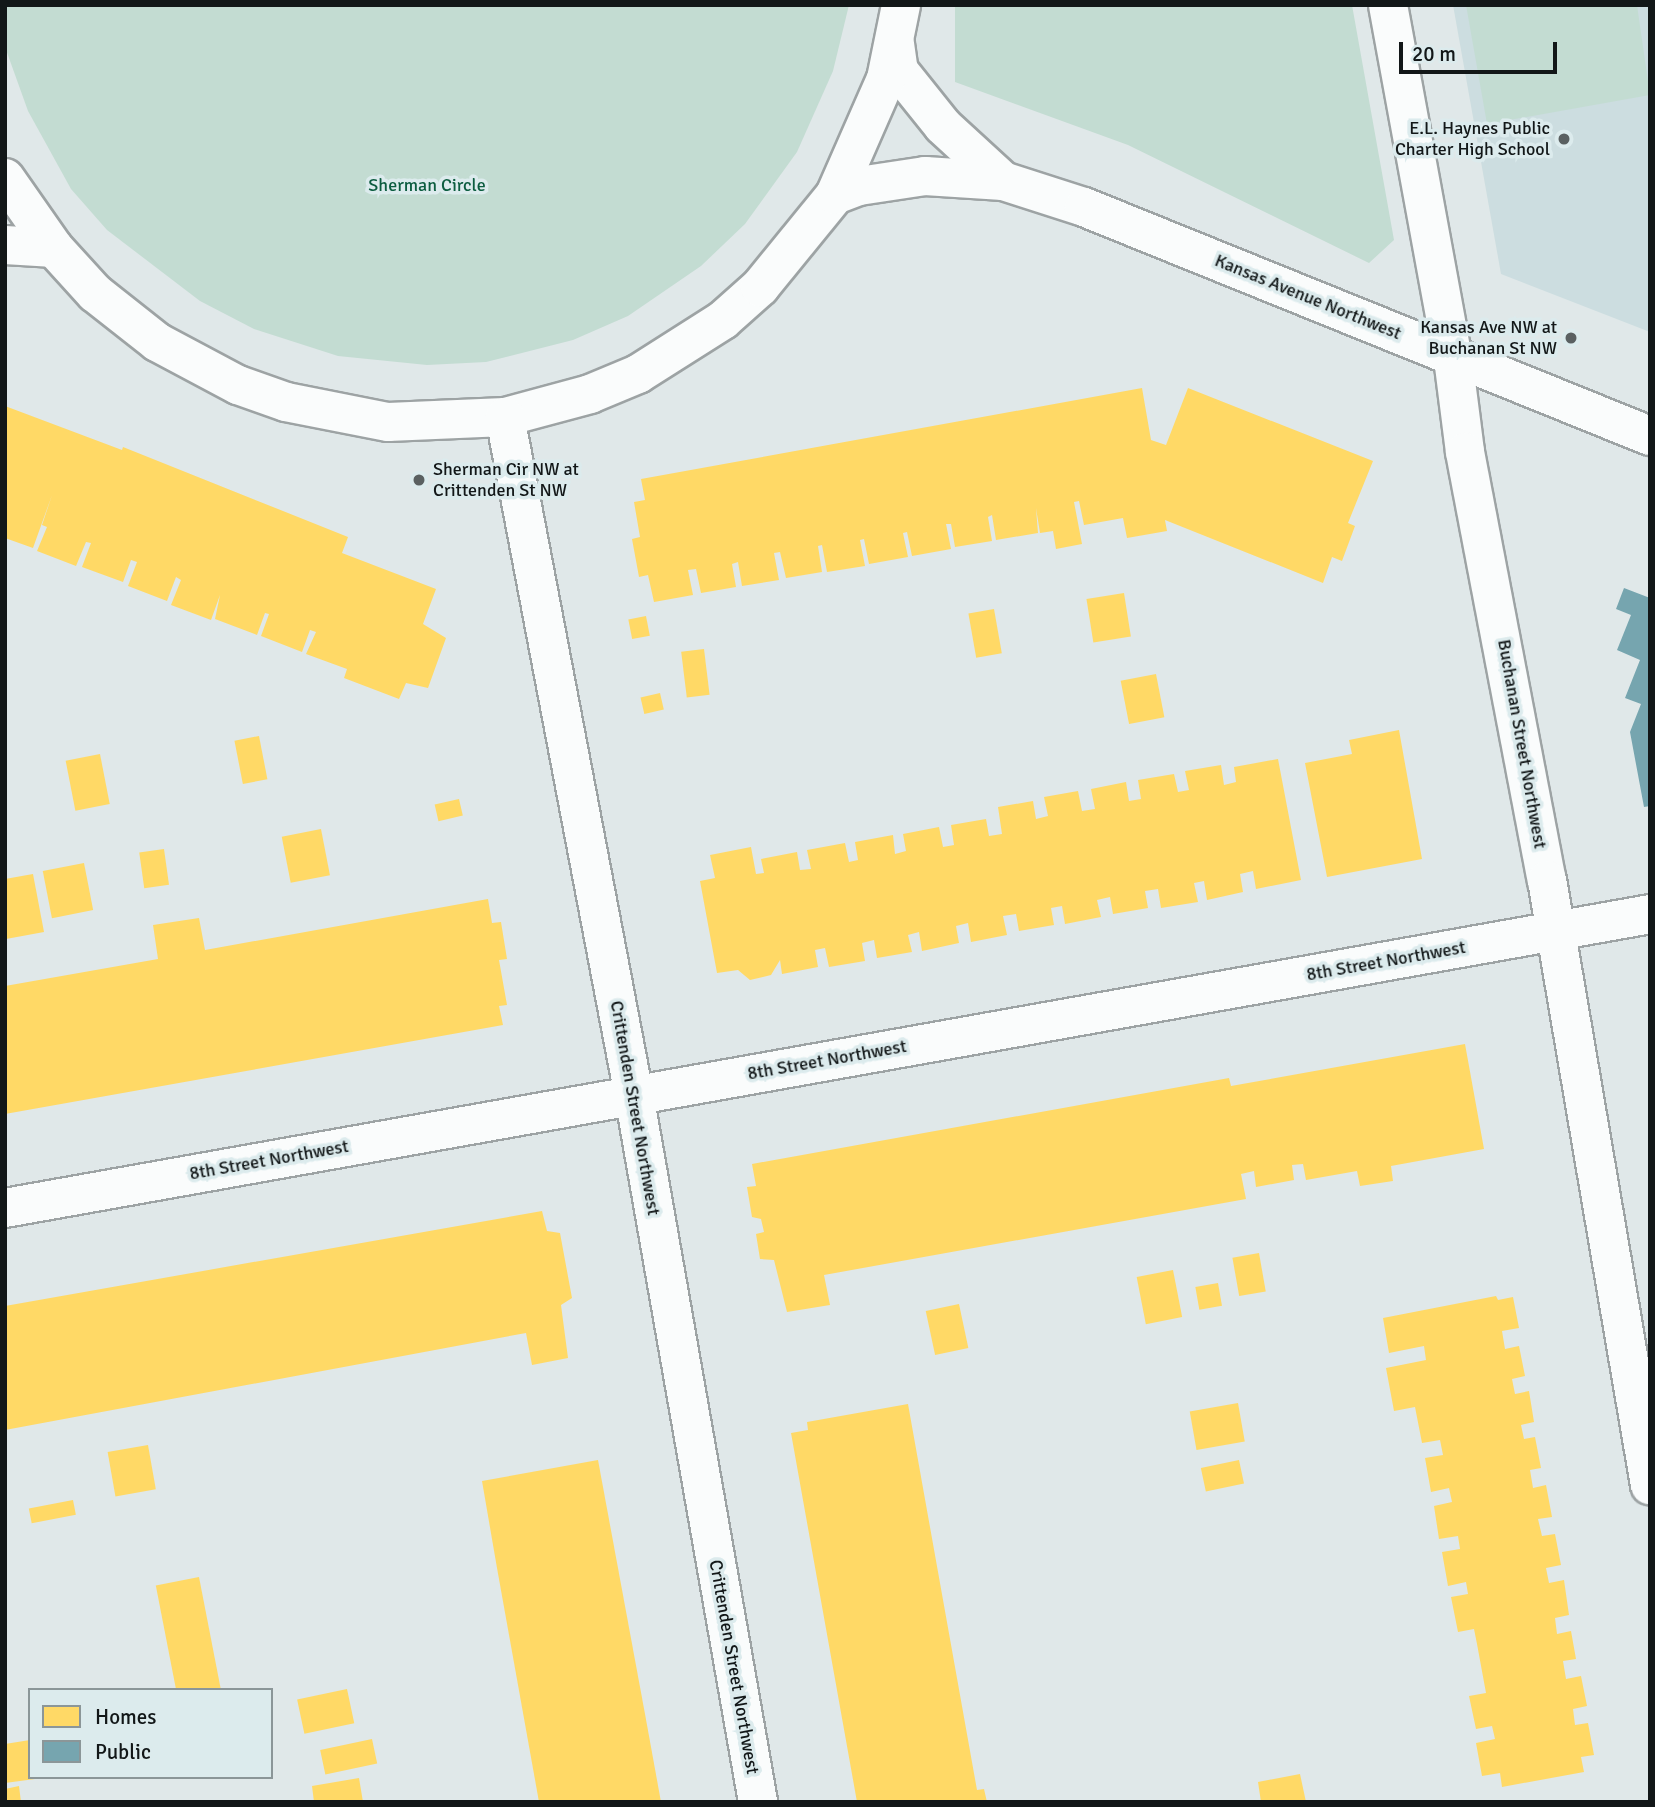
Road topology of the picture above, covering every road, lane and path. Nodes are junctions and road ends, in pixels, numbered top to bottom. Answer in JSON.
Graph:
{"nodes":[{"id":1,"x":901,"y":5,"type":"edge"},
{"id":2,"x":1388,"y":5,"type":"edge"},
{"id":3,"x":895,"y":44,"type":"junction"},
{"id":4,"x":5,"y":178,"type":"edge"},
{"id":5,"x":1003,"y":181,"type":"junction"},
{"id":6,"x":835,"y":195,"type":"junction"},
{"id":7,"x":5,"y":245,"type":"edge"},
{"id":8,"x":54,"y":248,"type":"junction"},
{"id":9,"x":1453,"y":358,"type":"junction"},
{"id":10,"x":505,"y":416,"type":"junction"},
{"id":11,"x":1650,"y":436,"type":"edge"},
{"id":12,"x":1650,"y":914,"type":"edge"},
{"id":13,"x":1556,"y":931,"type":"junction"},
{"id":14,"x":634,"y":1096,"type":"junction"},
{"id":15,"x":5,"y":1208,"type":"edge"},
{"id":16,"x":1650,"y":1485,"type":"edge"},
{"id":17,"x":758,"y":1802,"type":"edge"}],
"edges":[{"from":1,"to":3,"type":"street"},
{"from":2,"to":9,"type":"street","name":"Buchanan Street Northwest"},
{"from":3,"to":5,"type":"street","name":"Kansas Avenue Northwest"},
{"from":3,"to":6,"type":"street"},
{"from":4,"to":8,"type":"street"},
{"from":5,"to":6,"type":"street","name":"Kansas Avenue Northwest"},
{"from":5,"to":9,"type":"street","name":"Kansas Avenue Northwest"},
{"from":6,"to":10,"type":"street"},
{"from":7,"to":8,"type":"street"},
{"from":8,"to":10,"type":"street"},
{"from":9,"to":11,"type":"street","name":"Kansas Avenue Northwest"},
{"from":9,"to":13,"type":"street","name":"Buchanan Street Northwest"},
{"from":10,"to":14,"type":"street","name":"Crittenden Street Northwest"},
{"from":12,"to":13,"type":"street","name":"8th Street Northwest"},
{"from":13,"to":14,"type":"street","name":"8th Street Northwest"},
{"from":13,"to":16,"type":"street","name":"Buchanan Street Northwest"},
{"from":14,"to":15,"type":"street","name":"8th Street Northwest"},
{"from":14,"to":17,"type":"street","name":"Crittenden Street Northwest"}]}
